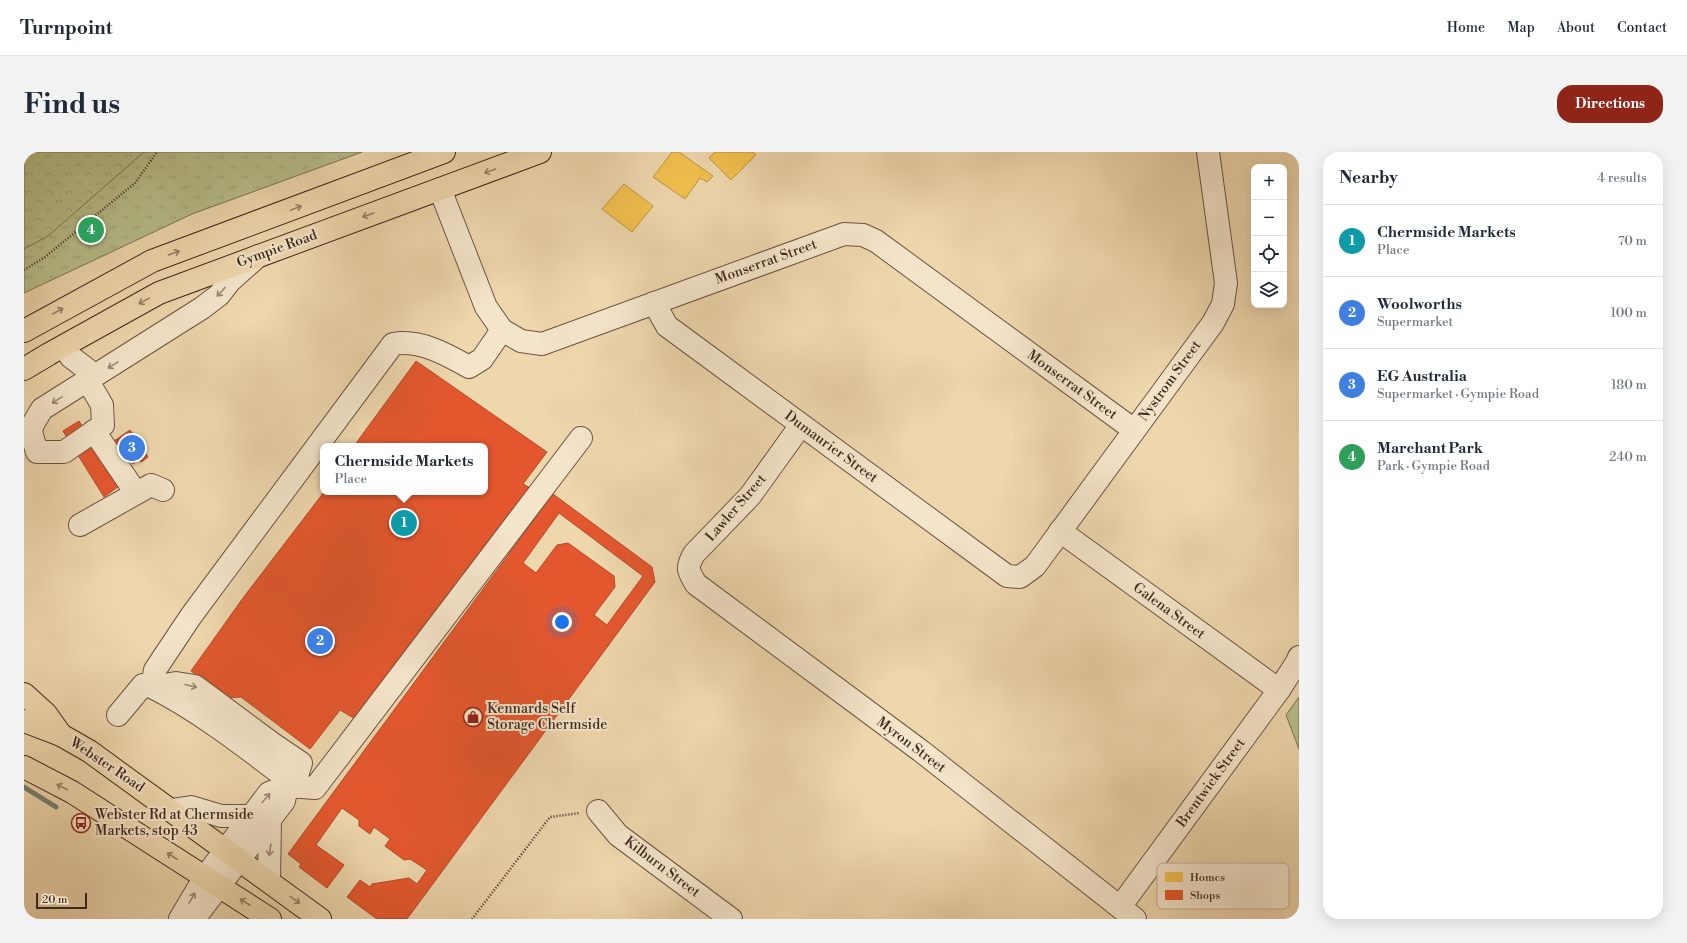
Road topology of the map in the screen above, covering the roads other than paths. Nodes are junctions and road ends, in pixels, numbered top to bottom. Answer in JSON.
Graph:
{"nodes":[{"id":1,"x":444,"y":152,"type":"edge"},
{"id":2,"x":540,"y":152,"type":"edge"},
{"id":3,"x":1208,"y":152,"type":"edge"},
{"id":4,"x":440,"y":189,"type":"junction"},
{"id":5,"x":258,"y":256,"type":"junction"},
{"id":6,"x":654,"y":303,"type":"junction"},
{"id":7,"x":502,"y":330,"type":"junction"},
{"id":8,"x":24,"y":331,"type":"edge"},
{"id":9,"x":64,"y":346,"type":"junction"},
{"id":10,"x":24,"y":369,"type":"edge"},
{"id":11,"x":90,"y":380,"type":"junction"},
{"id":12,"x":801,"y":425,"type":"junction"},
{"id":13,"x":1134,"y":430,"type":"junction"},
{"id":14,"x":94,"y":431,"type":"junction"},
{"id":15,"x":581,"y":438,"type":"dead end"},
{"id":16,"x":163,"y":490,"type":"dead end"},
{"id":17,"x":136,"y":493,"type":"junction"},
{"id":18,"x":80,"y":525,"type":"dead end"},
{"id":19,"x":1060,"y":531,"type":"junction"},
{"id":20,"x":688,"y":572,"type":"joint"},
{"id":21,"x":1020,"y":577,"type":"joint"},
{"id":22,"x":1299,"y":657,"type":"edge"},
{"id":23,"x":152,"y":687,"type":"junction"},
{"id":24,"x":1278,"y":690,"type":"junction"},
{"id":25,"x":24,"y":694,"type":"edge"},
{"id":26,"x":118,"y":715,"type":"dead end"},
{"id":27,"x":24,"y":722,"type":"edge"},
{"id":28,"x":62,"y":735,"type":"junction"},
{"id":29,"x":24,"y":767,"type":"edge"},
{"id":30,"x":291,"y":786,"type":"junction"},
{"id":31,"x":172,"y":810,"type":"junction"},
{"id":32,"x":598,"y":810,"type":"road end"},
{"id":33,"x":261,"y":818,"type":"junction"},
{"id":34,"x":232,"y":855,"type":"junction"},
{"id":35,"x":1161,"y":863,"type":"edge"},
{"id":36,"x":1157,"y":869,"type":"edge"},
{"id":37,"x":269,"y":881,"type":"junction"},
{"id":38,"x":212,"y":882,"type":"junction"},
{"id":39,"x":1127,"y":913,"type":"edge"},
{"id":40,"x":180,"y":919,"type":"edge"},
{"id":41,"x":194,"y":919,"type":"edge"},
{"id":42,"x":270,"y":919,"type":"edge"},
{"id":43,"x":320,"y":919,"type":"edge"},
{"id":44,"x":731,"y":919,"type":"edge"}],
"edges":[{"from":8,"to":1,"type":"main road","one_way":true},
{"from":2,"to":4,"type":"main road","name":"Gympie Road","one_way":true},
{"from":3,"to":13,"type":"street","name":"Nystrom Street"},
{"from":4,"to":5,"type":"main road","name":"Gympie Road","one_way":true},
{"from":4,"to":7,"type":"street","name":"Monserrat Street"},
{"from":5,"to":9,"type":"main road","name":"Gympie Road","one_way":true},
{"from":5,"to":11,"type":"street","one_way":true},
{"from":6,"to":7,"type":"street","name":"Monserrat Street"},
{"from":6,"to":12,"type":"street","name":"Dumaurier Street"},
{"from":6,"to":13,"type":"street","name":"Monserrat Street"},
{"from":7,"to":23,"type":"street"},
{"from":9,"to":10,"type":"main road","name":"Gympie Road"},
{"from":9,"to":11,"type":"street"},
{"from":11,"to":14,"type":"street"},
{"from":11,"to":14,"type":"street","one_way":true},
{"from":12,"to":20,"type":"street","name":"Lawler Street"},
{"from":12,"to":21,"type":"street","name":"Dumaurier Street"},
{"from":13,"to":19,"type":"street","name":"Nystrom Street"},
{"from":14,"to":17,"type":"street"},
{"from":15,"to":30,"type":"street"},
{"from":16,"to":17,"type":"street"},
{"from":17,"to":18,"type":"street"},
{"from":19,"to":21,"type":"street","name":"Nystrom Street"},
{"from":19,"to":24,"type":"street","name":"Galena Street"},
{"from":20,"to":39,"type":"street","name":"Myron Street"},
{"from":22,"to":24,"type":"street","name":"Brentwick Street"},
{"from":23,"to":26,"type":"street"},
{"from":23,"to":30,"type":"street"},
{"from":24,"to":35,"type":"street","name":"Brentwick Street"},
{"from":25,"to":28,"type":"main road"},
{"from":27,"to":28,"type":"main road","name":"Webster Road"},
{"from":28,"to":31,"type":"main road","name":"Webster Road"},
{"from":38,"to":29,"type":"main road","one_way":true},
{"from":30,"to":33,"type":"street"},
{"from":31,"to":33,"type":"street"},
{"from":31,"to":34,"type":"main road","name":"Webster Road"},
{"from":32,"to":44,"type":"street","name":"Kilburn Street"},
{"from":33,"to":34,"type":"street"},
{"from":33,"to":37,"type":"street","one_way":true},
{"from":34,"to":37,"type":"main road","name":"Webster Road"},
{"from":34,"to":38,"type":"street"},
{"from":36,"to":39,"type":"street","name":"Brentwick Street"},
{"from":37,"to":43,"type":"main road","name":"Webster Road","one_way":true},
{"from":40,"to":38,"type":"street","one_way":true},
{"from":38,"to":41,"type":"street"},
{"from":42,"to":38,"type":"main road","one_way":true}]}
